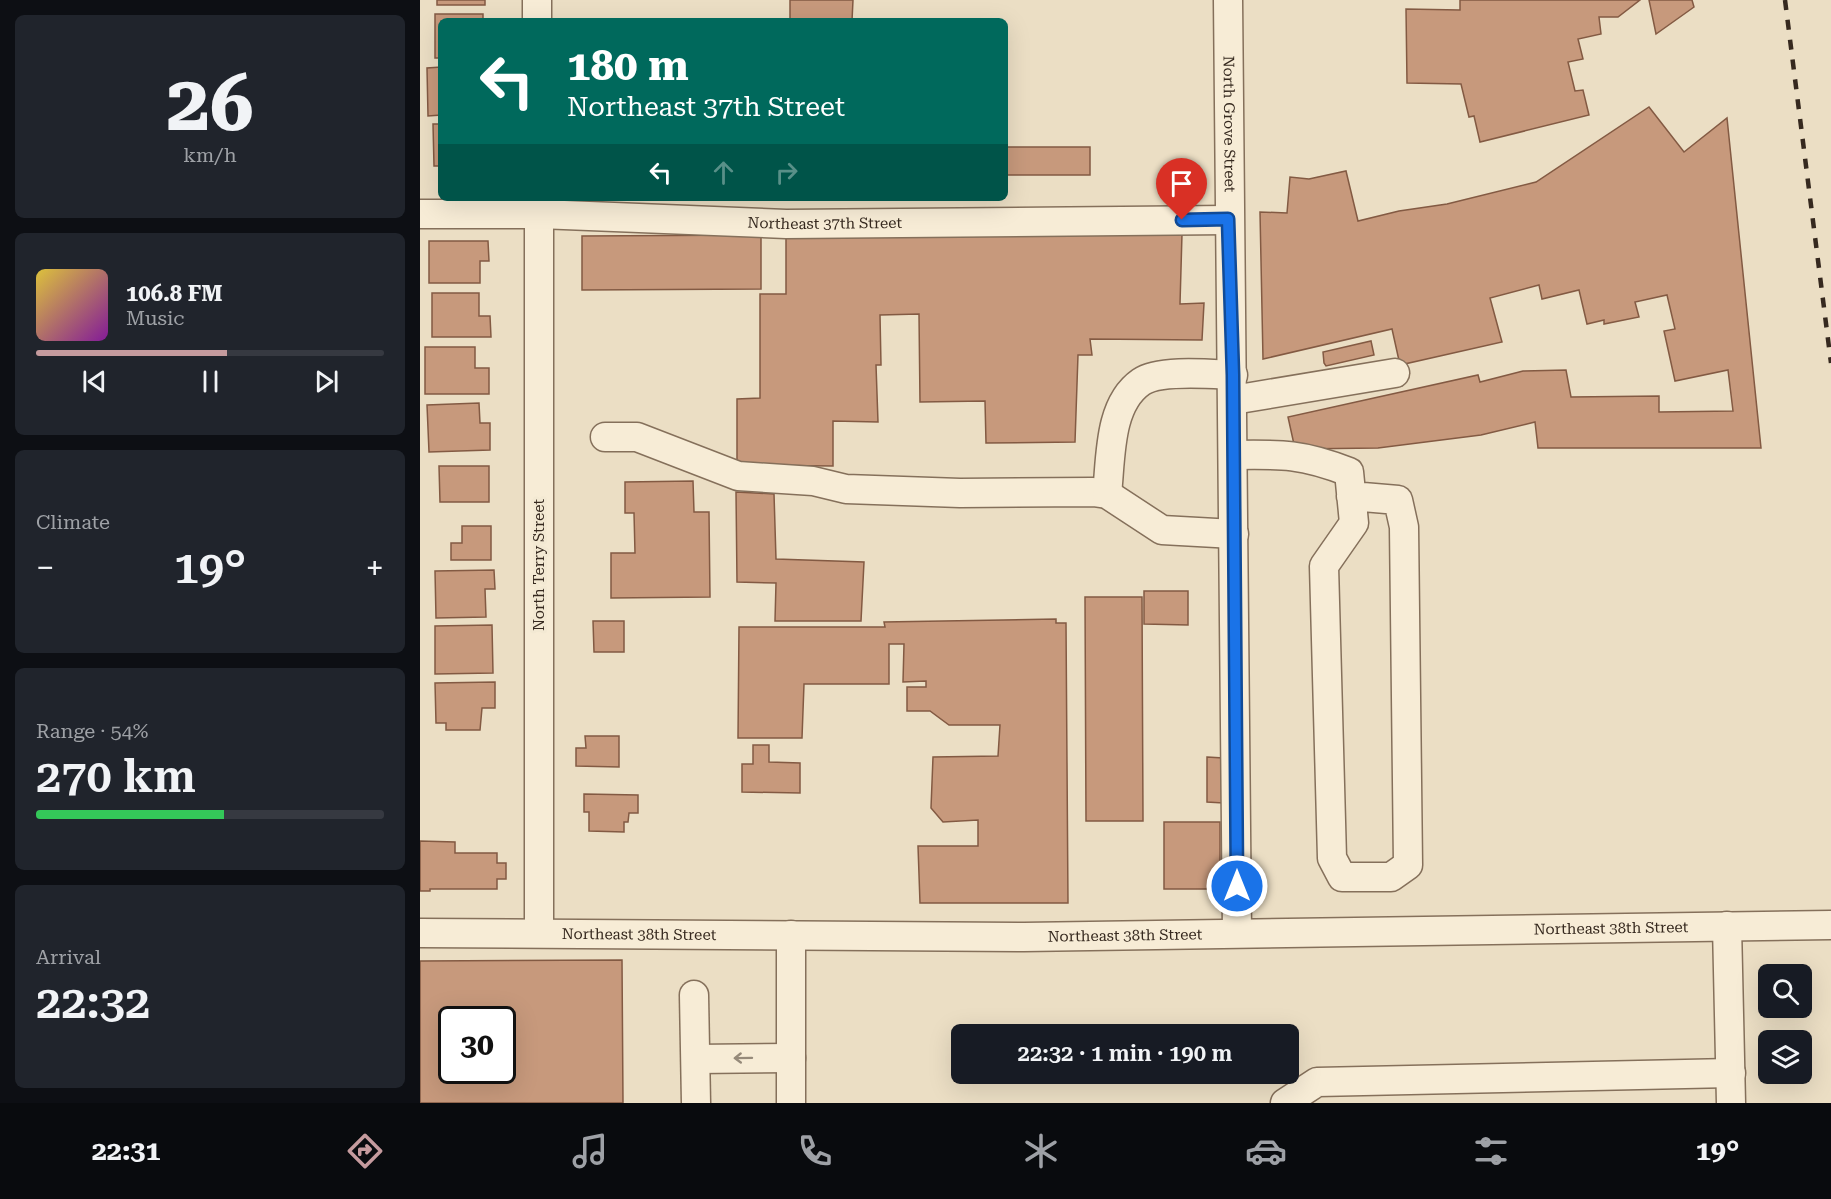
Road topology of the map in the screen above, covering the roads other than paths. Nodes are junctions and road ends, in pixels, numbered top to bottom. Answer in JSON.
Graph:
{"nodes":[{"id":1,"x":537,"y":0,"type":"edge"},
{"id":2,"x":1228,"y":0,"type":"edge"},
{"id":3,"x":537,"y":18,"type":"edge"},
{"id":4,"x":539,"y":206,"type":"edge"},
{"id":5,"x":420,"y":214,"type":"edge"},
{"id":6,"x":1228,"y":219,"type":"junction"},
{"id":7,"x":1395,"y":373,"type":"dead end"},
{"id":8,"x":1233,"y":388,"type":"junction"},
{"id":9,"x":605,"y":437,"type":"dead end"},
{"id":10,"x":1233,"y":454,"type":"junction"},
{"id":11,"x":1107,"y":494,"type":"junction"},
{"id":12,"x":1351,"y":496,"type":"junction"},
{"id":13,"x":1234,"y":534,"type":"junction"},
{"id":14,"x":1831,"y":925,"type":"edge"},
{"id":15,"x":1727,"y":926,"type":"junction"},
{"id":16,"x":539,"y":932,"type":"junction"},
{"id":17,"x":420,"y":933,"type":"edge"},
{"id":18,"x":1237,"y":933,"type":"junction"},
{"id":19,"x":791,"y":935,"type":"junction"},
{"id":20,"x":694,"y":995,"type":"dead end"},
{"id":21,"x":791,"y":1058,"type":"junction"},
{"id":22,"x":696,"y":1059,"type":"junction"},
{"id":23,"x":1731,"y":1073,"type":"junction"},
{"id":24,"x":696,"y":1103,"type":"edge"},
{"id":25,"x":791,"y":1103,"type":"edge"},
{"id":26,"x":1285,"y":1103,"type":"edge"},
{"id":27,"x":1731,"y":1103,"type":"edge"}],
"edges":[{"from":1,"to":3,"type":"street"},
{"from":2,"to":6,"type":"street","name":"North Grove Street"},
{"from":4,"to":5,"type":"street","name":"Northeast 37th Street"},
{"from":4,"to":6,"type":"street","name":"Northeast 37th Street"},
{"from":4,"to":16,"type":"street","name":"North Terry Street"},
{"from":6,"to":8,"type":"street","name":"North Grove Street"},
{"from":7,"to":8,"type":"street"},
{"from":8,"to":10,"type":"street","name":"North Grove Street"},
{"from":8,"to":11,"type":"street"},
{"from":9,"to":11,"type":"street"},
{"from":10,"to":12,"type":"street"},
{"from":10,"to":13,"type":"street","name":"North Grove Street"},
{"from":11,"to":13,"type":"street"},
{"from":12,"to":12,"type":"street"},
{"from":13,"to":18,"type":"street","name":"North Grove Street"},
{"from":14,"to":15,"type":"street","name":"Northeast 38th Street"},
{"from":15,"to":18,"type":"street","name":"Northeast 38th Street"},
{"from":15,"to":23,"type":"street"},
{"from":16,"to":17,"type":"street","name":"Northeast 38th Street"},
{"from":16,"to":19,"type":"street","name":"Northeast 38th Street"},
{"from":18,"to":19,"type":"street","name":"Northeast 38th Street"},
{"from":19,"to":21,"type":"street"},
{"from":20,"to":22,"type":"street"},
{"from":21,"to":22,"type":"street","one_way":true},
{"from":21,"to":25,"type":"street"},
{"from":22,"to":24,"type":"street"},
{"from":23,"to":26,"type":"street"},
{"from":23,"to":27,"type":"street"}]}
